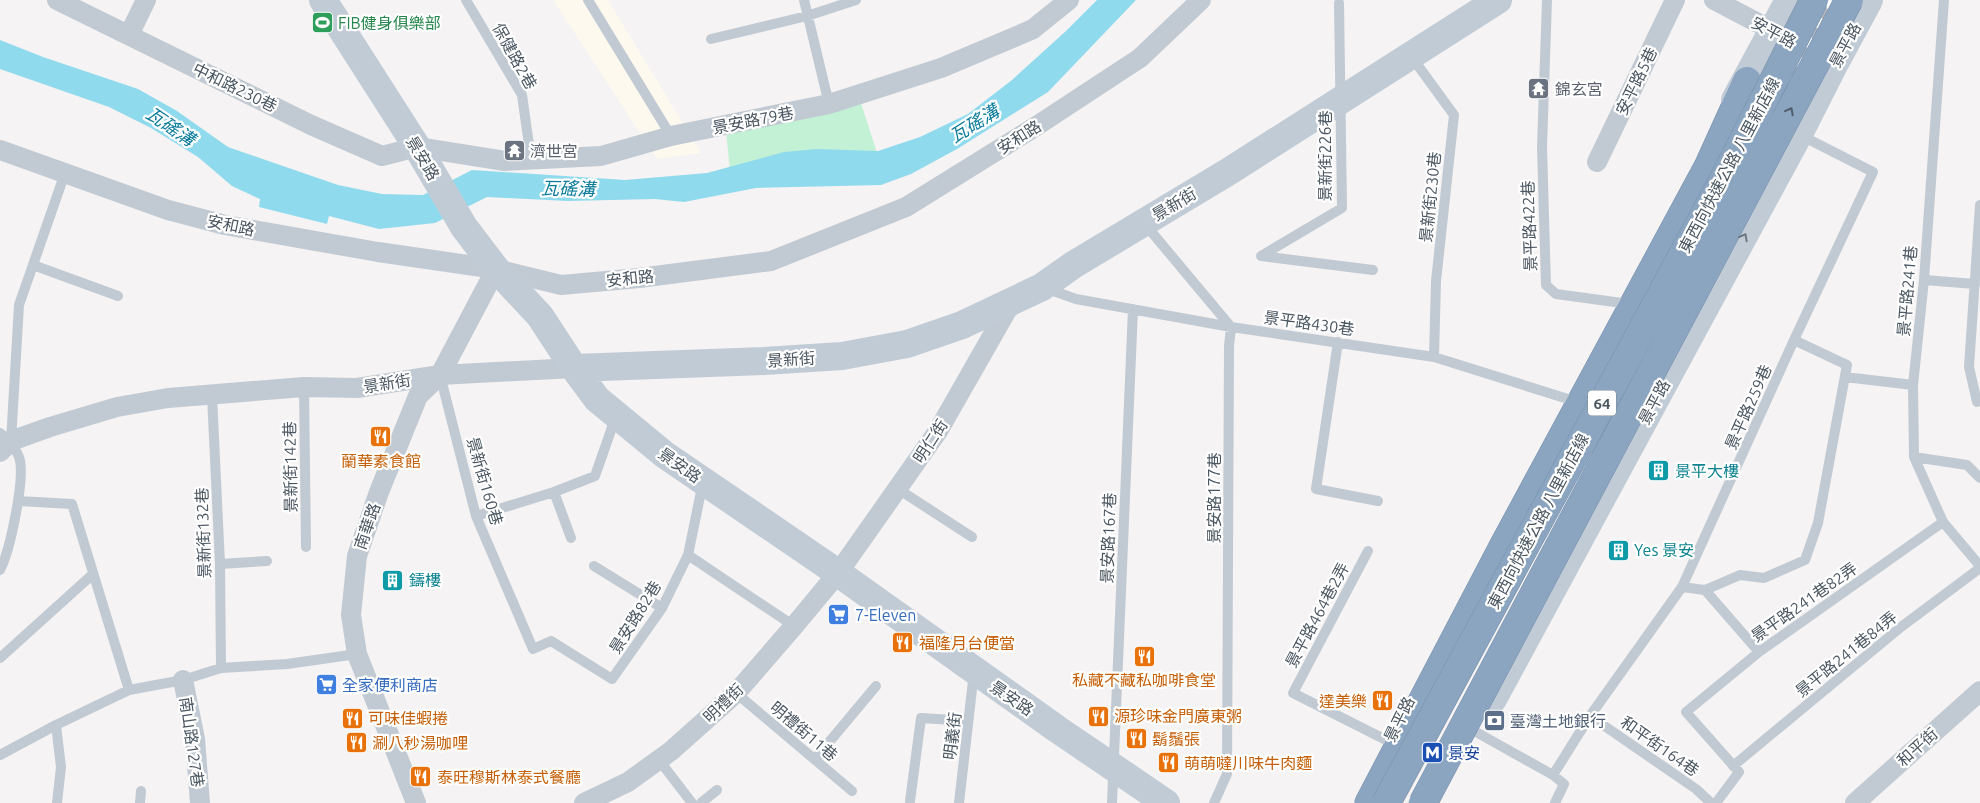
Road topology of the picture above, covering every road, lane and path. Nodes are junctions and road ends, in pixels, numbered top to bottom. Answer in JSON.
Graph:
{"nodes":[{"id":1,"x":146,"y":0,"type":"edge"},
{"id":2,"x":323,"y":0,"type":"edge"},
{"id":3,"x":466,"y":0,"type":"edge"},
{"id":4,"x":588,"y":0,"type":"edge"},
{"id":5,"x":804,"y":0,"type":"edge"},
{"id":6,"x":856,"y":0,"type":"edge"},
{"id":7,"x":1069,"y":0,"type":"edge"},
{"id":8,"x":1201,"y":0,"type":"edge"},
{"id":9,"x":1498,"y":0,"type":"edge"},
{"id":10,"x":1547,"y":0,"type":"edge"},
{"id":11,"x":1675,"y":0,"type":"edge"},
{"id":12,"x":1714,"y":0,"type":"edge"},
{"id":13,"x":1789,"y":0,"type":"edge"},
{"id":14,"x":1814,"y":0,"type":"edge"},
{"id":15,"x":1849,"y":0,"type":"edge"},
{"id":16,"x":1869,"y":0,"type":"edge"},
{"id":17,"x":1944,"y":0,"type":"edge"},
{"id":18,"x":62,"y":1,"type":"edge"},
{"id":19,"x":1339,"y":3,"type":"dead end"},
{"id":20,"x":807,"y":16,"type":"junction"},
{"id":21,"x":1773,"y":31,"type":"junction"},
{"id":22,"x":129,"y":35,"type":"junction"},
{"id":23,"x":711,"y":39,"type":"dead end"},
{"id":24,"x":1411,"y":55,"type":"junction"},
{"id":25,"x":1835,"y":63,"type":"junction"},
{"id":26,"x":1746,"y":81,"type":"junction"},
{"id":27,"x":1340,"y":102,"type":"junction"},
{"id":28,"x":829,"y":104,"type":"junction"},
{"id":29,"x":1799,"y":134,"type":"junction"},
{"id":30,"x":671,"y":136,"type":"junction"},
{"id":31,"x":417,"y":147,"type":"junction"},
{"id":32,"x":0,"y":150,"type":"edge"},
{"id":33,"x":531,"y":159,"type":"junction"},
{"id":34,"x":1597,"y":162,"type":"dead end"},
{"id":35,"x":65,"y":173,"type":"junction"},
{"id":36,"x":1980,"y":205,"type":"edge"},
{"id":37,"x":1144,"y":222,"type":"junction"},
{"id":38,"x":33,"y":265,"type":"junction"},
{"id":39,"x":1978,"y":267,"type":"edge"},
{"id":40,"x":496,"y":269,"type":"junction"},
{"id":41,"x":1373,"y":270,"type":"dead end"},
{"id":42,"x":1924,"y":280,"type":"junction"},
{"id":43,"x":1975,"y":284,"type":"junction"},
{"id":44,"x":1042,"y":287,"type":"junction"},
{"id":45,"x":118,"y":296,"type":"dead end"},
{"id":46,"x":1622,"y":302,"type":"junction"},
{"id":47,"x":1011,"y":303,"type":"junction"},
{"id":48,"x":1132,"y":309,"type":"junction"},
{"id":49,"x":1231,"y":328,"type":"junction"},
{"id":50,"x":1794,"y":340,"type":"junction"},
{"id":51,"x":1338,"y":342,"type":"junction"},
{"id":52,"x":1434,"y":357,"type":"junction"},
{"id":53,"x":1969,"y":367,"type":"junction"},
{"id":54,"x":574,"y":368,"type":"junction"},
{"id":55,"x":1980,"y":369,"type":"edge"},
{"id":56,"x":440,"y":375,"type":"junction"},
{"id":57,"x":1845,"y":377,"type":"junction"},
{"id":58,"x":1913,"y":385,"type":"junction"},
{"id":59,"x":304,"y":388,"type":"junction"},
{"id":60,"x":212,"y":396,"type":"junction"},
{"id":61,"x":1568,"y":399,"type":"junction"},
{"id":62,"x":1977,"y":402,"type":"dead end"},
{"id":63,"x":616,"y":416,"type":"junction"},
{"id":64,"x":4,"y":442,"type":"edge"},
{"id":65,"x":1914,"y":457,"type":"junction"},
{"id":66,"x":1980,"y":478,"type":"edge"},
{"id":67,"x":703,"y":481,"type":"junction"},
{"id":68,"x":898,"y":489,"type":"junction"},
{"id":69,"x":554,"y":492,"type":"junction"},
{"id":70,"x":19,"y":501,"type":"junction"},
{"id":71,"x":1378,"y":501,"type":"dead end"},
{"id":72,"x":476,"y":516,"type":"junction"},
{"id":73,"x":1943,"y":522,"type":"junction"},
{"id":74,"x":972,"y":537,"type":"dead end"},
{"id":75,"x":571,"y":538,"type":"dead end"},
{"id":76,"x":306,"y":547,"type":"dead end"},
{"id":77,"x":1368,"y":551,"type":"dead end"},
{"id":78,"x":688,"y":555,"type":"junction"},
{"id":79,"x":267,"y":561,"type":"dead end"},
{"id":80,"x":220,"y":564,"type":"junction"},
{"id":81,"x":594,"y":566,"type":"dead end"},
{"id":82,"x":1980,"y":567,"type":"edge"},
{"id":83,"x":0,"y":570,"type":"edge"},
{"id":84,"x":838,"y":573,"type":"junction"},
{"id":85,"x":93,"y":574,"type":"junction"},
{"id":86,"x":1682,"y":587,"type":"junction"},
{"id":87,"x":1705,"y":590,"type":"junction"},
{"id":88,"x":662,"y":608,"type":"junction"},
{"id":89,"x":794,"y":626,"type":"junction"},
{"id":90,"x":533,"y":649,"type":"joint"},
{"id":91,"x":1759,"y":652,"type":"junction"},
{"id":92,"x":357,"y":654,"type":"junction"},
{"id":93,"x":0,"y":658,"type":"edge"},
{"id":94,"x":221,"y":668,"type":"junction"},
{"id":95,"x":974,"y":672,"type":"junction"},
{"id":96,"x":183,"y":680,"type":"junction"},
{"id":97,"x":876,"y":686,"type":"dead end"},
{"id":98,"x":130,"y":690,"type":"junction"},
{"id":99,"x":1980,"y":691,"type":"edge"},
{"id":100,"x":736,"y":693,"type":"junction"},
{"id":101,"x":1590,"y":716,"type":"junction"},
{"id":102,"x":968,"y":721,"type":"junction"},
{"id":103,"x":56,"y":725,"type":"junction"},
{"id":104,"x":1476,"y":732,"type":"junction"},
{"id":105,"x":1388,"y":741,"type":"junction"},
{"id":106,"x":0,"y":755,"type":"edge"},
{"id":107,"x":815,"y":759,"type":"junction"},
{"id":108,"x":658,"y":760,"type":"junction"},
{"id":109,"x":1733,"y":766,"type":"junction"},
{"id":110,"x":1114,"y":768,"type":"junction"},
{"id":111,"x":1553,"y":775,"type":"junction"},
{"id":112,"x":718,"y":790,"type":"dead end"},
{"id":113,"x":141,"y":791,"type":"dead end"},
{"id":114,"x":852,"y":791,"type":"dead end"},
{"id":115,"x":597,"y":801,"type":"edge"},
{"id":116,"x":910,"y":801,"type":"dead end"},
{"id":117,"x":57,"y":803,"type":"edge"},
{"id":118,"x":140,"y":803,"type":"edge"},
{"id":119,"x":200,"y":803,"type":"edge"},
{"id":120,"x":416,"y":803,"type":"edge"},
{"id":121,"x":692,"y":803,"type":"edge"},
{"id":122,"x":701,"y":803,"type":"edge"},
{"id":123,"x":959,"y":803,"type":"edge"},
{"id":124,"x":1112,"y":803,"type":"edge"},
{"id":125,"x":1166,"y":803,"type":"edge"},
{"id":126,"x":1214,"y":803,"type":"edge"},
{"id":127,"x":1358,"y":803,"type":"edge"},
{"id":128,"x":1369,"y":803,"type":"edge"},
{"id":129,"x":1386,"y":803,"type":"edge"},
{"id":130,"x":1398,"y":803,"type":"edge"},
{"id":131,"x":1422,"y":803,"type":"edge"},
{"id":132,"x":1437,"y":803,"type":"edge"},
{"id":133,"x":1555,"y":803,"type":"edge"},
{"id":134,"x":1711,"y":803,"type":"edge"},
{"id":135,"x":1716,"y":803,"type":"edge"},
{"id":136,"x":1855,"y":803,"type":"edge"}],
"edges":[{"from":1,"to":22,"type":"street"},
{"from":2,"to":31,"type":"main road","name":"景安路"},
{"from":3,"to":33,"type":"lane","name":"保健路2巷"},
{"from":4,"to":30,"type":"lane"},
{"from":5,"to":20,"type":"lane"},
{"from":6,"to":20,"type":"lane"},
{"from":7,"to":28,"type":"street","name":"景安路79巷"},
{"from":8,"to":40,"type":"street","name":"安和路"},
{"from":9,"to":24,"type":"main road","name":"景新街"},
{"from":10,"to":46,"type":"lane","name":"景平路422巷"},
{"from":11,"to":34,"type":"street","name":"安平路5巷"},
{"from":12,"to":21,"type":"street","name":"安平路"},
{"from":13,"to":21,"type":"main road","name":"景平路"},
{"from":14,"to":129,"type":"highway","name":"東西向快速公路 八里新店線","number":"64","bridge":true},
{"from":131,"to":15,"type":"highway","name":"東西向快速公路 八里新店線","number":"64","one_way":true,"bridge":true},
{"from":16,"to":25,"type":"main road","name":"景平路"},
{"from":17,"to":42,"type":"lane","name":"景平路241巷"},
{"from":18,"to":22,"type":"street","name":"中和路230巷"},
{"from":19,"to":27,"type":"lane"},
{"from":20,"to":23,"type":"lane"},
{"from":20,"to":28,"type":"lane"},
{"from":21,"to":25,"type":"street","name":"安平路"},
{"from":21,"to":26,"type":"main road","name":"景平路"},
{"from":21,"to":130,"type":"main road","name":"景平路"},
{"from":22,"to":31,"type":"street","name":"中和路230巷"},
{"from":24,"to":27,"type":"main road","name":"景新街"},
{"from":24,"to":52,"type":"lane","name":"景新街230巷"},
{"from":25,"to":29,"type":"main road","name":"景平路"},
{"from":26,"to":46,"type":"main road","name":"景平路"},
{"from":26,"to":128,"type":"highway"},
{"from":27,"to":37,"type":"main road","name":"景新街"},
{"from":27,"to":41,"type":"lane","name":"景新街226巷"},
{"from":28,"to":30,"type":"street","name":"景安路79巷"},
{"from":29,"to":50,"type":"lane","name":"景平路259巷"},
{"from":104,"to":29,"type":"main road","name":"景平路","one_way":true},
{"from":30,"to":33,"type":"street","name":"景安路79巷"},
{"from":31,"to":33,"type":"street","name":"景安路79巷"},
{"from":31,"to":40,"type":"main road","name":"景安路"},
{"from":32,"to":35,"type":"street","name":"安和路"},
{"from":35,"to":38,"type":"lane"},
{"from":35,"to":40,"type":"street","name":"安和路"},
{"from":36,"to":39,"type":"lane"},
{"from":37,"to":44,"type":"main road","name":"景新街"},
{"from":37,"to":49,"type":"lane"},
{"from":38,"to":45,"type":"lane"},
{"from":38,"to":64,"type":"lane"},
{"from":39,"to":43,"type":"lane"},
{"from":40,"to":54,"type":"main road","name":"景安路"},
{"from":40,"to":56,"type":"street","name":"南華路"},
{"from":42,"to":43,"type":"lane"},
{"from":42,"to":58,"type":"lane","name":"景平路241巷"},
{"from":43,"to":53,"type":"lane"},
{"from":44,"to":47,"type":"main road","name":"景新街"},
{"from":44,"to":48,"type":"lane","name":"景平路430巷"},
{"from":46,"to":61,"type":"main road","name":"景平路"},
{"from":47,"to":54,"type":"main road","name":"景新街"},
{"from":47,"to":68,"type":"street","name":"明仁街"},
{"from":48,"to":49,"type":"lane","name":"景平路430巷"},
{"from":48,"to":110,"type":"lane","name":"景安路167巷"},
{"from":49,"to":51,"type":"lane","name":"景平路430巷"},
{"from":49,"to":126,"type":"lane","name":"景安路177巷"},
{"from":50,"to":57,"type":"lane"},
{"from":50,"to":86,"type":"lane","name":"景平路259巷"},
{"from":51,"to":52,"type":"lane","name":"景平路430巷"},
{"from":51,"to":71,"type":"lane"},
{"from":52,"to":61,"type":"lane","name":"景平路430巷"},
{"from":53,"to":55,"type":"lane"},
{"from":53,"to":62,"type":"lane"},
{"from":54,"to":56,"type":"street","name":"景新街"},
{"from":54,"to":63,"type":"main road","name":"景安路"},
{"from":56,"to":59,"type":"street","name":"景新街"},
{"from":56,"to":72,"type":"lane","name":"景新街160巷"},
{"from":56,"to":92,"type":"street","name":"南華路"},
{"from":57,"to":58,"type":"lane"},
{"from":57,"to":87,"type":"lane"},
{"from":58,"to":65,"type":"lane","name":"景平路241巷"},
{"from":59,"to":60,"type":"street","name":"景新街"},
{"from":59,"to":76,"type":"lane","name":"景新街142巷"},
{"from":60,"to":64,"type":"street","name":"景新街"},
{"from":60,"to":80,"type":"lane","name":"景新街132巷"},
{"from":61,"to":105,"type":"main road","name":"景平路"},
{"from":63,"to":67,"type":"main road","name":"景安路"},
{"from":63,"to":69,"type":"lane"},
{"from":64,"to":70,"type":"lane"},
{"from":65,"to":66,"type":"lane"},
{"from":65,"to":73,"type":"lane","name":"景平路241巷"},
{"from":67,"to":78,"type":"lane","name":"景安路82巷"},
{"from":67,"to":84,"type":"main road","name":"景安路"},
{"from":68,"to":74,"type":"lane"},
{"from":68,"to":84,"type":"street","name":"明仁街"},
{"from":69,"to":72,"type":"lane"},
{"from":69,"to":75,"type":"lane"},
{"from":70,"to":83,"type":"lane"},
{"from":70,"to":85,"type":"lane"},
{"from":72,"to":90,"type":"lane","name":"景新街160巷"},
{"from":73,"to":82,"type":"lane","name":"景平路241巷"},
{"from":73,"to":91,"type":"lane","name":"景平路241巷82弄"},
{"from":77,"to":105,"type":"lane","name":"景平路464巷2弄"},
{"from":78,"to":88,"type":"lane","name":"景安路82巷"},
{"from":78,"to":89,"type":"lane"},
{"from":79,"to":80,"type":"lane"},
{"from":80,"to":94,"type":"lane","name":"景新街132巷"},
{"from":81,"to":88,"type":"lane"},
{"from":82,"to":109,"type":"lane","name":"景平路241巷84弄"},
{"from":84,"to":89,"type":"street","name":"明禮街"},
{"from":84,"to":95,"type":"main road","name":"景安路"},
{"from":85,"to":93,"type":"lane"},
{"from":85,"to":98,"type":"lane"},
{"from":86,"to":87,"type":"lane"},
{"from":86,"to":101,"type":"lane","name":"景平路259巷"},
{"from":87,"to":91,"type":"lane"},
{"from":88,"to":90,"type":"lane","name":"景安路82巷"},
{"from":89,"to":100,"type":"street","name":"明禮街"},
{"from":91,"to":109,"type":"lane","name":"景平路241巷82弄"},
{"from":92,"to":94,"type":"lane"},
{"from":92,"to":120,"type":"street","name":"南華路"},
{"from":94,"to":96,"type":"lane"},
{"from":95,"to":102,"type":"lane","name":"明義街"},
{"from":95,"to":110,"type":"main road","name":"景安路"},
{"from":96,"to":98,"type":"lane"},
{"from":96,"to":119,"type":"street","name":"南山路127巷"},
{"from":97,"to":107,"type":"lane"},
{"from":98,"to":103,"type":"lane"},
{"from":99,"to":136,"type":"street","name":"和平街"},
{"from":100,"to":107,"type":"lane","name":"明禮街11巷"},
{"from":100,"to":108,"type":"street","name":"明禮街"},
{"from":101,"to":111,"type":"lane","name":"景平路259巷"},
{"from":101,"to":134,"type":"lane","name":"和平街164巷"},
{"from":102,"to":116,"type":"lane"},
{"from":102,"to":123,"type":"lane","name":"明義街"},
{"from":103,"to":106,"type":"lane"},
{"from":103,"to":117,"type":"lane"},
{"from":104,"to":111,"type":"lane"},
{"from":104,"to":132,"type":"main road","name":"景平路"},
{"from":105,"to":127,"type":"main road","name":"景平路"},
{"from":107,"to":114,"type":"lane","name":"明禮街11巷"},
{"from":108,"to":115,"type":"street","name":"明禮街"},
{"from":108,"to":121,"type":"lane"},
{"from":109,"to":135,"type":"lane"},
{"from":110,"to":124,"type":"lane","name":"景安路167巷"},
{"from":110,"to":125,"type":"main road","name":"景安路"},
{"from":111,"to":133,"type":"lane"},
{"from":112,"to":122,"type":"lane"},
{"from":113,"to":118,"type":"lane"}]}
